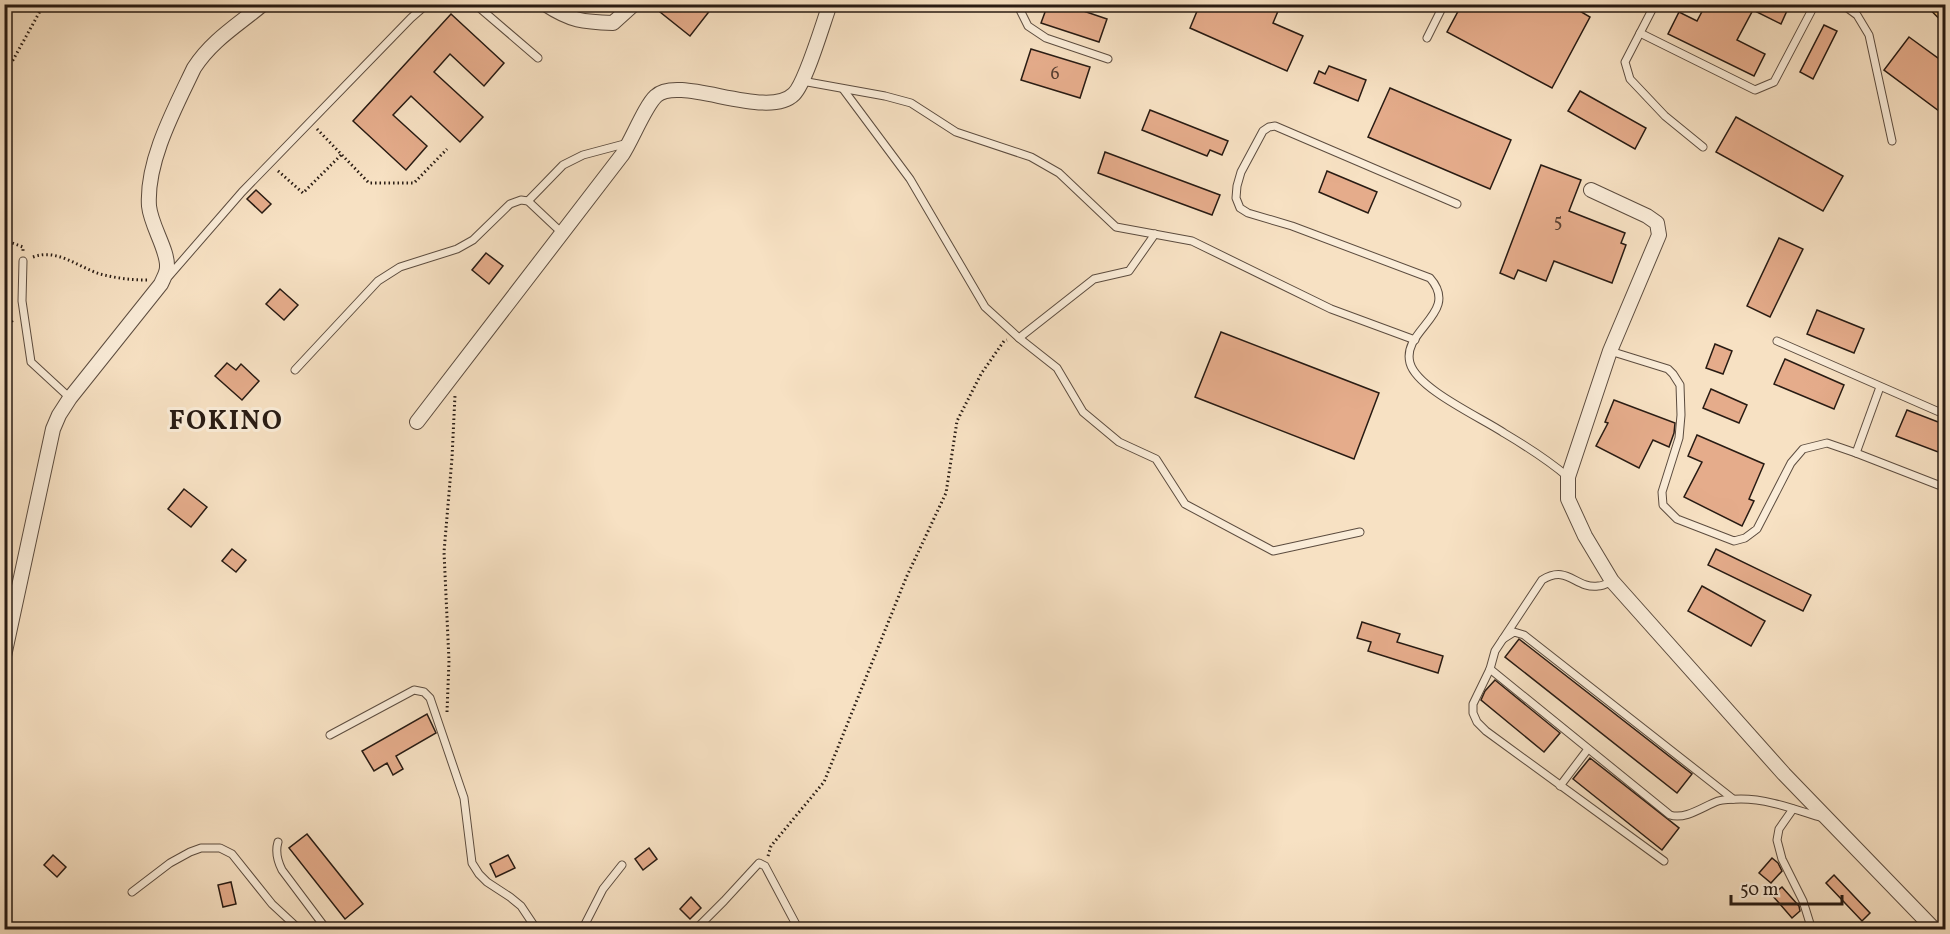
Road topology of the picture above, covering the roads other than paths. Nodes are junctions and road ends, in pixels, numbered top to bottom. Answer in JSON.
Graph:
{"nodes":[{"id":1,"x":263,"y":4,"type":"edge"},
{"id":2,"x":427,"y":4,"type":"edge"},
{"id":3,"x":475,"y":4,"type":"edge"},
{"id":4,"x":545,"y":4,"type":"edge"},
{"id":5,"x":634,"y":4,"type":"edge"},
{"id":6,"x":830,"y":4,"type":"edge"},
{"id":7,"x":1017,"y":4,"type":"edge"},
{"id":8,"x":1444,"y":4,"type":"edge"},
{"id":9,"x":1655,"y":4,"type":"edge"},
{"id":10,"x":1815,"y":4,"type":"edge"},
{"id":11,"x":1842,"y":4,"type":"edge"},
{"id":12,"x":1941,"y":4,"type":"edge"},
{"id":13,"x":1946,"y":9,"type":"edge"},
{"id":14,"x":1640,"y":33,"type":"junction"},
{"id":15,"x":1427,"y":38,"type":"dead end"},
{"id":16,"x":538,"y":58,"type":"dead end"},
{"id":17,"x":1108,"y":59,"type":"dead end"},
{"id":18,"x":802,"y":81,"type":"junction"},
{"id":19,"x":843,"y":88,"type":"junction"},
{"id":20,"x":1892,"y":141,"type":"dead end"},
{"id":21,"x":631,"y":142,"type":"junction"},
{"id":22,"x":1703,"y":147,"type":"dead end"},
{"id":23,"x":1591,"y":190,"type":"dead end"},
{"id":24,"x":528,"y":201,"type":"junction"},
{"id":25,"x":1457,"y":204,"type":"dead end"},
{"id":26,"x":562,"y":233,"type":"junction"},
{"id":27,"x":1155,"y":234,"type":"junction"},
{"id":28,"x":23,"y":261,"type":"road end"},
{"id":29,"x":161,"y":284,"type":"junction"},
{"id":30,"x":1019,"y":338,"type":"junction"},
{"id":31,"x":1415,"y":340,"type":"junction"},
{"id":32,"x":1777,"y":341,"type":"dead end"},
{"id":33,"x":1610,"y":351,"type":"junction"},
{"id":34,"x":295,"y":370,"type":"dead end"},
{"id":35,"x":1880,"y":387,"type":"junction"},
{"id":36,"x":70,"y":398,"type":"junction"},
{"id":37,"x":1946,"y":415,"type":"edge"},
{"id":38,"x":417,"y":422,"type":"dead end"},
{"id":39,"x":1857,"y":453,"type":"junction"},
{"id":40,"x":1568,"y":477,"type":"junction"},
{"id":41,"x":1946,"y":488,"type":"edge"},
{"id":42,"x":1360,"y":532,"type":"dead end"},
{"id":43,"x":1612,"y":581,"type":"junction"},
{"id":44,"x":1501,"y":640,"type":"junction"},
{"id":45,"x":4,"y":656,"type":"edge"},
{"id":46,"x":1490,"y":669,"type":"junction"},
{"id":47,"x":330,"y":735,"type":"dead end"},
{"id":48,"x":1588,"y":748,"type":"junction"},
{"id":49,"x":1560,"y":786,"type":"junction"},
{"id":50,"x":1734,"y":799,"type":"junction"},
{"id":51,"x":1793,"y":809,"type":"junction"},
{"id":52,"x":1828,"y":819,"type":"junction"},
{"id":53,"x":278,"y":842,"type":"dead end"},
{"id":54,"x":1664,"y":861,"type":"dead end"},
{"id":55,"x":622,"y":865,"type":"dead end"},
{"id":56,"x":132,"y":892,"type":"dead end"},
{"id":57,"x":300,"y":930,"type":"edge"},
{"id":58,"x":327,"y":930,"type":"edge"},
{"id":59,"x":537,"y":930,"type":"edge"},
{"id":60,"x":582,"y":930,"type":"edge"},
{"id":61,"x":695,"y":930,"type":"edge"},
{"id":62,"x":799,"y":930,"type":"edge"},
{"id":63,"x":1812,"y":930,"type":"edge"},
{"id":64,"x":1935,"y":930,"type":"edge"}],
"edges":[{"from":1,"to":29,"type":"street"},
{"from":2,"to":29,"type":"lane"},
{"from":3,"to":16,"type":"lane"},
{"from":4,"to":5,"type":"street"},
{"from":6,"to":18,"type":"street"},
{"from":7,"to":17,"type":"lane"},
{"from":8,"to":15,"type":"lane"},
{"from":9,"to":14,"type":"lane"},
{"from":10,"to":14,"type":"lane"},
{"from":11,"to":20,"type":"lane"},
{"from":12,"to":13,"type":"main road"},
{"from":14,"to":22,"type":"lane"},
{"from":18,"to":19,"type":"lane"},
{"from":18,"to":21,"type":"street"},
{"from":19,"to":27,"type":"lane"},
{"from":19,"to":30,"type":"lane"},
{"from":21,"to":24,"type":"lane"},
{"from":21,"to":26,"type":"street"},
{"from":23,"to":33,"type":"street"},
{"from":24,"to":26,"type":"lane"},
{"from":24,"to":34,"type":"lane"},
{"from":25,"to":31,"type":"lane"},
{"from":26,"to":38,"type":"street"},
{"from":27,"to":30,"type":"lane"},
{"from":27,"to":31,"type":"lane"},
{"from":28,"to":36,"type":"lane"},
{"from":29,"to":36,"type":"street"},
{"from":30,"to":42,"type":"lane"},
{"from":31,"to":40,"type":"lane"},
{"from":32,"to":35,"type":"lane"},
{"from":33,"to":39,"type":"lane"},
{"from":33,"to":40,"type":"street"},
{"from":35,"to":37,"type":"lane"},
{"from":35,"to":39,"type":"lane"},
{"from":36,"to":45,"type":"street"},
{"from":39,"to":41,"type":"lane"},
{"from":40,"to":43,"type":"street"},
{"from":43,"to":44,"type":"lane"},
{"from":43,"to":52,"type":"street"},
{"from":44,"to":46,"type":"lane"},
{"from":44,"to":50,"type":"lane"},
{"from":46,"to":48,"type":"lane"},
{"from":46,"to":49,"type":"lane"},
{"from":47,"to":59,"type":"lane"},
{"from":48,"to":49,"type":"lane"},
{"from":48,"to":50,"type":"lane"},
{"from":49,"to":54,"type":"lane"},
{"from":50,"to":51,"type":"lane"},
{"from":51,"to":52,"type":"lane"},
{"from":51,"to":63,"type":"lane"},
{"from":52,"to":64,"type":"street"},
{"from":53,"to":58,"type":"lane"},
{"from":55,"to":60,"type":"lane"},
{"from":56,"to":57,"type":"lane"},
{"from":61,"to":62,"type":"lane"}]}
